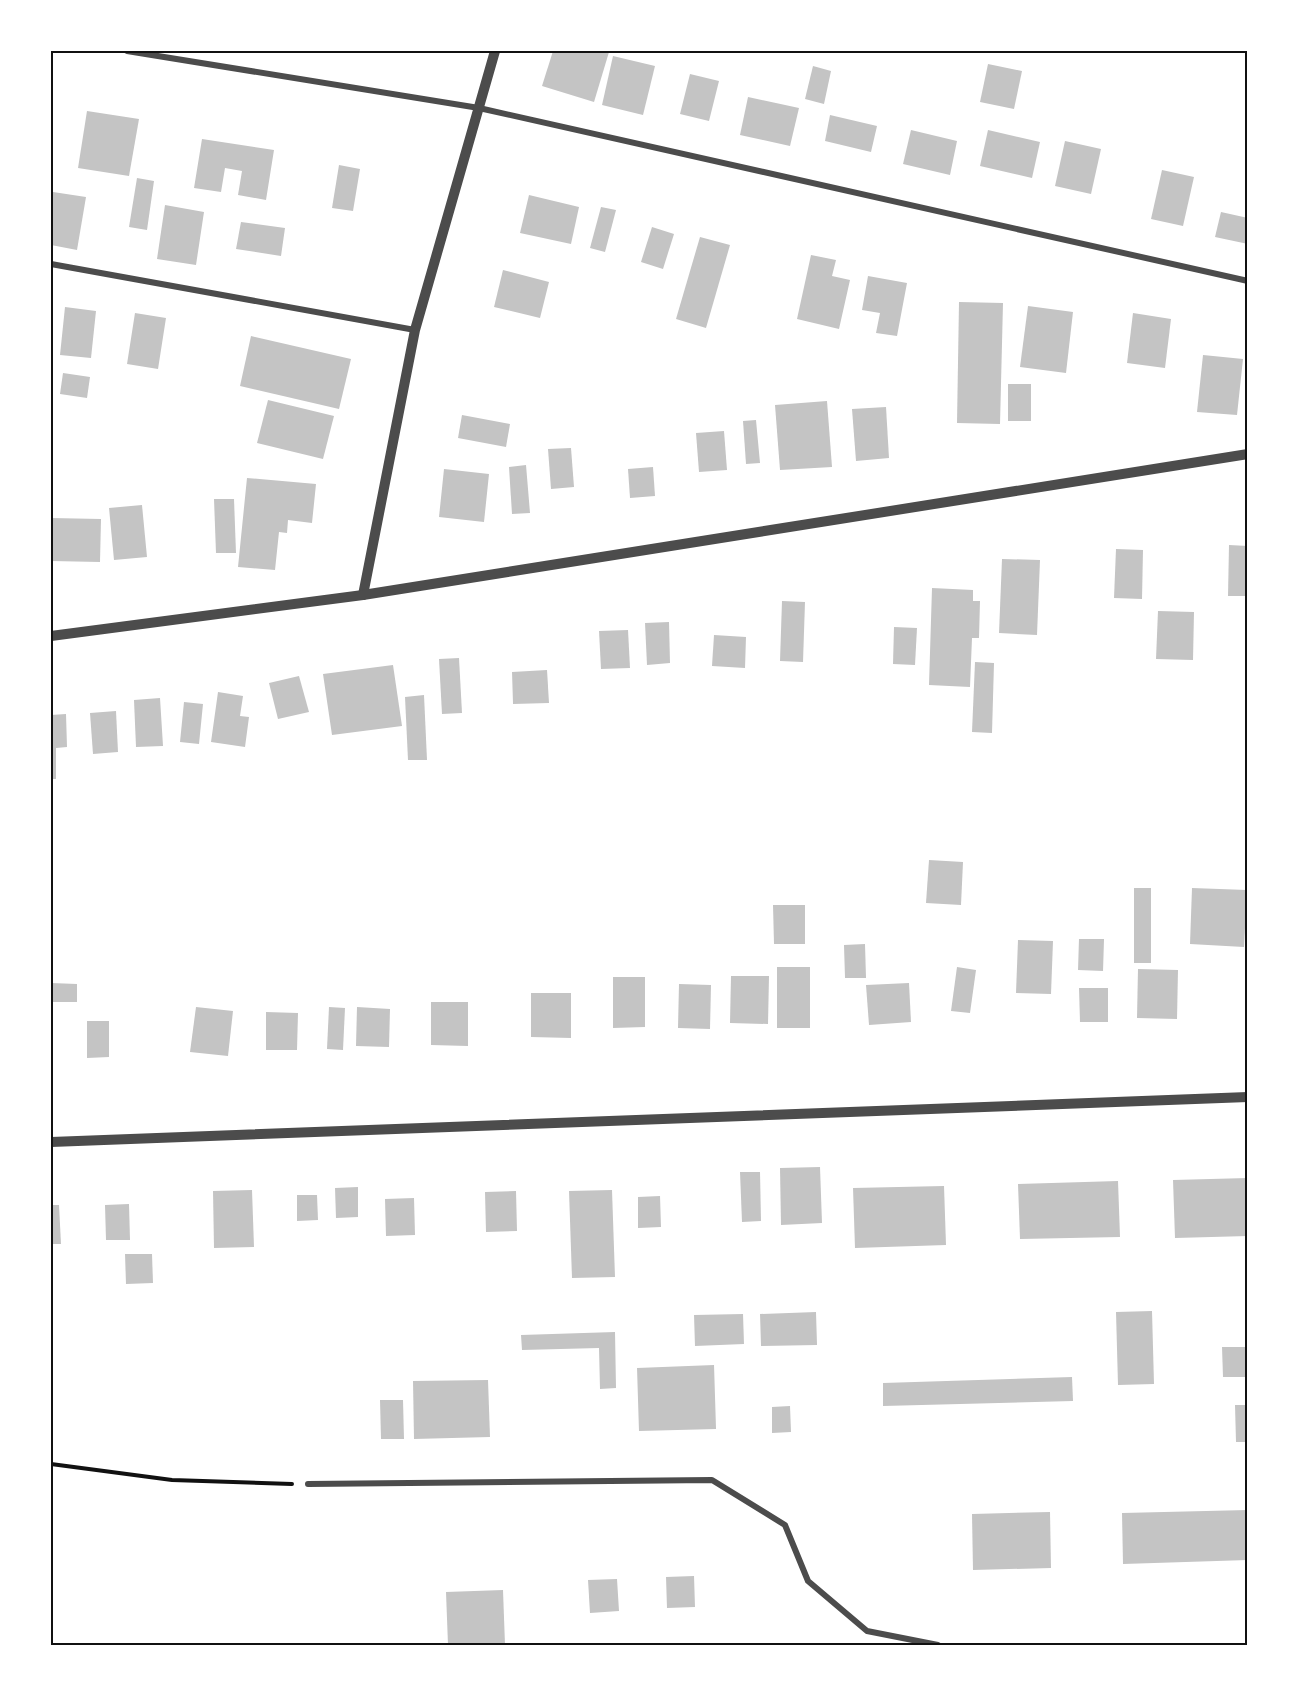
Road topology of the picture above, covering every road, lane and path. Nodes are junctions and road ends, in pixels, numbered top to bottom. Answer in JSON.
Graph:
{"nodes":[{"id":1,"x":127,"y":51,"type":"edge"},
{"id":2,"x":495,"y":51,"type":"edge"},
{"id":3,"x":479,"y":108,"type":"junction"},
{"id":4,"x":51,"y":264,"type":"edge"},
{"id":5,"x":1248,"y":281,"type":"edge"},
{"id":6,"x":415,"y":330,"type":"junction"},
{"id":7,"x":1248,"y":454,"type":"edge"},
{"id":8,"x":363,"y":595,"type":"junction"},
{"id":9,"x":51,"y":636,"type":"edge"},
{"id":10,"x":1248,"y":1097,"type":"edge"},
{"id":11,"x":51,"y":1142,"type":"edge"},
{"id":12,"x":51,"y":1464,"type":"edge"},
{"id":13,"x":308,"y":1484,"type":"joint"},
{"id":14,"x":938,"y":1645,"type":"edge"}],
"edges":[{"from":1,"to":3,"type":"street"},
{"from":2,"to":3,"type":"street"},
{"from":3,"to":5,"type":"street"},
{"from":3,"to":6,"type":"street"},
{"from":4,"to":6,"type":"street"},
{"from":6,"to":8,"type":"street"},
{"from":7,"to":8,"type":"street"},
{"from":8,"to":9,"type":"street"},
{"from":10,"to":11,"type":"street"},
{"from":12,"to":13,"type":"path"},
{"from":13,"to":14,"type":"street"}]}
